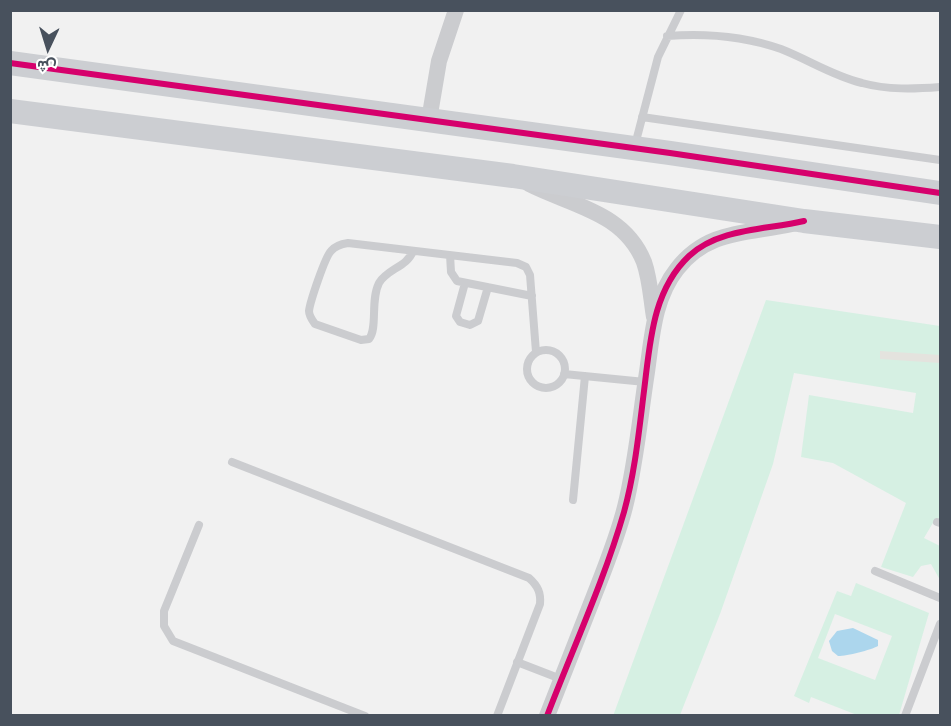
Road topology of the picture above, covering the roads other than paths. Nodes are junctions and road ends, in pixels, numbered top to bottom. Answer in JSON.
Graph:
{"nodes":[{"id":1,"x":456,"y":10,"type":"edge"},
{"id":2,"x":681,"y":10,"type":"edge"},
{"id":3,"x":667,"y":36,"type":"junction"},
{"id":4,"x":10,"y":63,"type":"edge"},
{"id":5,"x":940,"y":87,"type":"edge"},
{"id":6,"x":10,"y":111,"type":"edge"},
{"id":7,"x":642,"y":117,"type":"junction"},
{"id":8,"x":429,"y":120,"type":"junction"},
{"id":9,"x":634,"y":148,"type":"junction"},
{"id":10,"x":940,"y":160,"type":"edge"},
{"id":11,"x":513,"y":176,"type":"junction"},
{"id":12,"x":940,"y":193,"type":"edge"},
{"id":13,"x":804,"y":221,"type":"junction"},
{"id":14,"x":940,"y":237,"type":"edge"},
{"id":15,"x":413,"y":251,"type":"junction"},
{"id":16,"x":450,"y":255,"type":"junction"},
{"id":17,"x":465,"y":283,"type":"junction"},
{"id":18,"x":488,"y":287,"type":"junction"},
{"id":19,"x":532,"y":296,"type":"junction"},
{"id":20,"x":654,"y":318,"type":"junction"},
{"id":21,"x":536,"y":352,"type":"junction"},
{"id":22,"x":564,"y":374,"type":"junction"},
{"id":23,"x":585,"y":376,"type":"junction"},
{"id":24,"x":645,"y":382,"type":"junction"},
{"id":25,"x":232,"y":462,"type":"dead end"},
{"id":26,"x":573,"y":500,"type":"dead end"},
{"id":27,"x":199,"y":525,"type":"dead end"},
{"id":28,"x":875,"y":572,"type":"dead end"},
{"id":29,"x":940,"y":598,"type":"edge"},
{"id":30,"x":940,"y":624,"type":"edge"},
{"id":31,"x":517,"y":662,"type":"junction"},
{"id":32,"x":561,"y":679,"type":"junction"},
{"id":33,"x":366,"y":716,"type":"edge"},
{"id":34,"x":496,"y":716,"type":"edge"},
{"id":35,"x":547,"y":716,"type":"edge"},
{"id":36,"x":905,"y":716,"type":"edge"}],
"edges":[{"from":1,"to":8,"type":"street"},
{"from":2,"to":3,"type":"lane"},
{"from":3,"to":5,"type":"lane"},
{"from":3,"to":7,"type":"lane"},
{"from":4,"to":8,"type":"street"},
{"from":6,"to":11,"type":"street"},
{"from":7,"to":9,"type":"lane"},
{"from":7,"to":10,"type":"lane"},
{"from":8,"to":9,"type":"street"},
{"from":9,"to":12,"type":"street"},
{"from":11,"to":13,"type":"street"},
{"from":11,"to":20,"type":"street"},
{"from":13,"to":14,"type":"street"},
{"from":13,"to":20,"type":"street"},
{"from":15,"to":15,"type":"lane"},
{"from":15,"to":16,"type":"lane"},
{"from":16,"to":17,"type":"lane"},
{"from":16,"to":19,"type":"lane"},
{"from":17,"to":18,"type":"lane"},
{"from":17,"to":18,"type":"lane"},
{"from":18,"to":19,"type":"lane"},
{"from":19,"to":21,"type":"lane"},
{"from":20,"to":24,"type":"street"},
{"from":21,"to":22,"type":"lane"},
{"from":21,"to":22,"type":"lane"},
{"from":22,"to":23,"type":"lane"},
{"from":23,"to":24,"type":"lane"},
{"from":23,"to":26,"type":"lane"},
{"from":24,"to":32,"type":"street"},
{"from":25,"to":31,"type":"lane"},
{"from":27,"to":33,"type":"lane"},
{"from":28,"to":29,"type":"lane"},
{"from":30,"to":36,"type":"lane"},
{"from":31,"to":32,"type":"lane"},
{"from":31,"to":34,"type":"lane"},
{"from":32,"to":35,"type":"street"}]}
